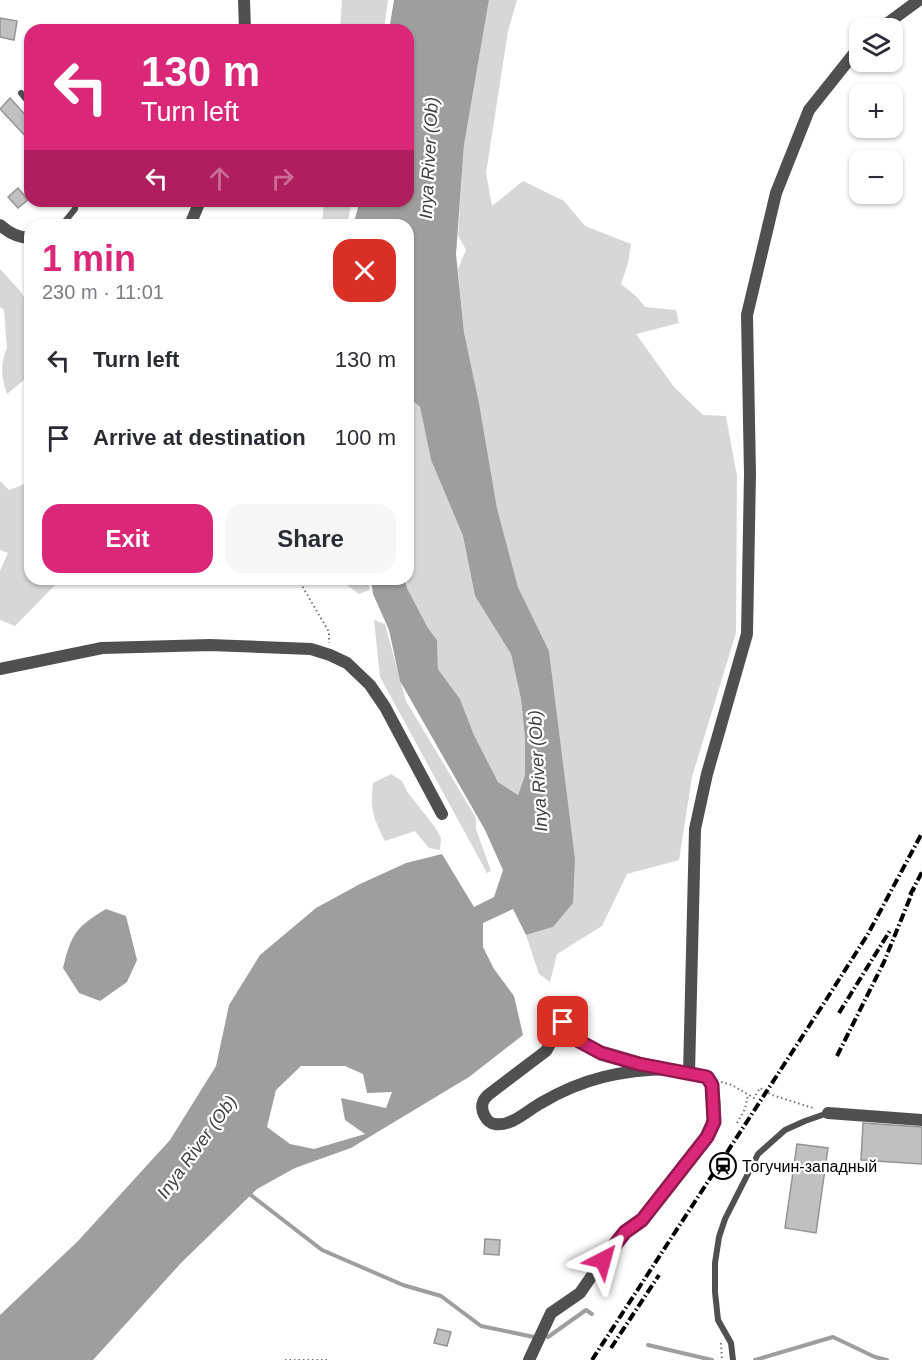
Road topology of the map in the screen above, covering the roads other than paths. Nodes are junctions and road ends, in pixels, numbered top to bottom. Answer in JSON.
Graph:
{"nodes":[{"id":1,"x":244,"y":0,"type":"edge"},
{"id":2,"x":919,"y":0,"type":"edge"},
{"id":3,"x":895,"y":18,"type":"edge"},
{"id":4,"x":245,"y":24,"type":"edge"},
{"id":5,"x":849,"y":60,"type":"edge"},
{"id":6,"x":21,"y":93,"type":"dead end"},
{"id":7,"x":24,"y":97,"type":"edge"},
{"id":8,"x":0,"y":225,"type":"edge"},
{"id":9,"x":24,"y":236,"type":"edge"},
{"id":10,"x":0,"y":669,"type":"edge"},
{"id":11,"x":442,"y":814,"type":"dead end"},
{"id":12,"x":670,"y":1069,"type":"junction"},
{"id":13,"x":689,"y":1074,"type":"junction"},
{"id":14,"x":828,"y":1113,"type":"joint"},
{"id":15,"x":922,"y":1120,"type":"edge"},
{"id":16,"x":529,"y":1360,"type":"edge"},
{"id":17,"x":733,"y":1360,"type":"edge"}],
"edges":[{"from":1,"to":4,"type":"street"},
{"from":2,"to":3,"type":"street"},
{"from":5,"to":13,"type":"street"},
{"from":6,"to":7,"type":"lane"},
{"from":8,"to":9,"type":"street"},
{"from":10,"to":11,"type":"street"},
{"from":12,"to":12,"type":"street"},
{"from":12,"to":13,"type":"street"},
{"from":13,"to":16,"type":"street"},
{"from":14,"to":15,"type":"street"},
{"from":14,"to":17,"type":"lane"}]}
